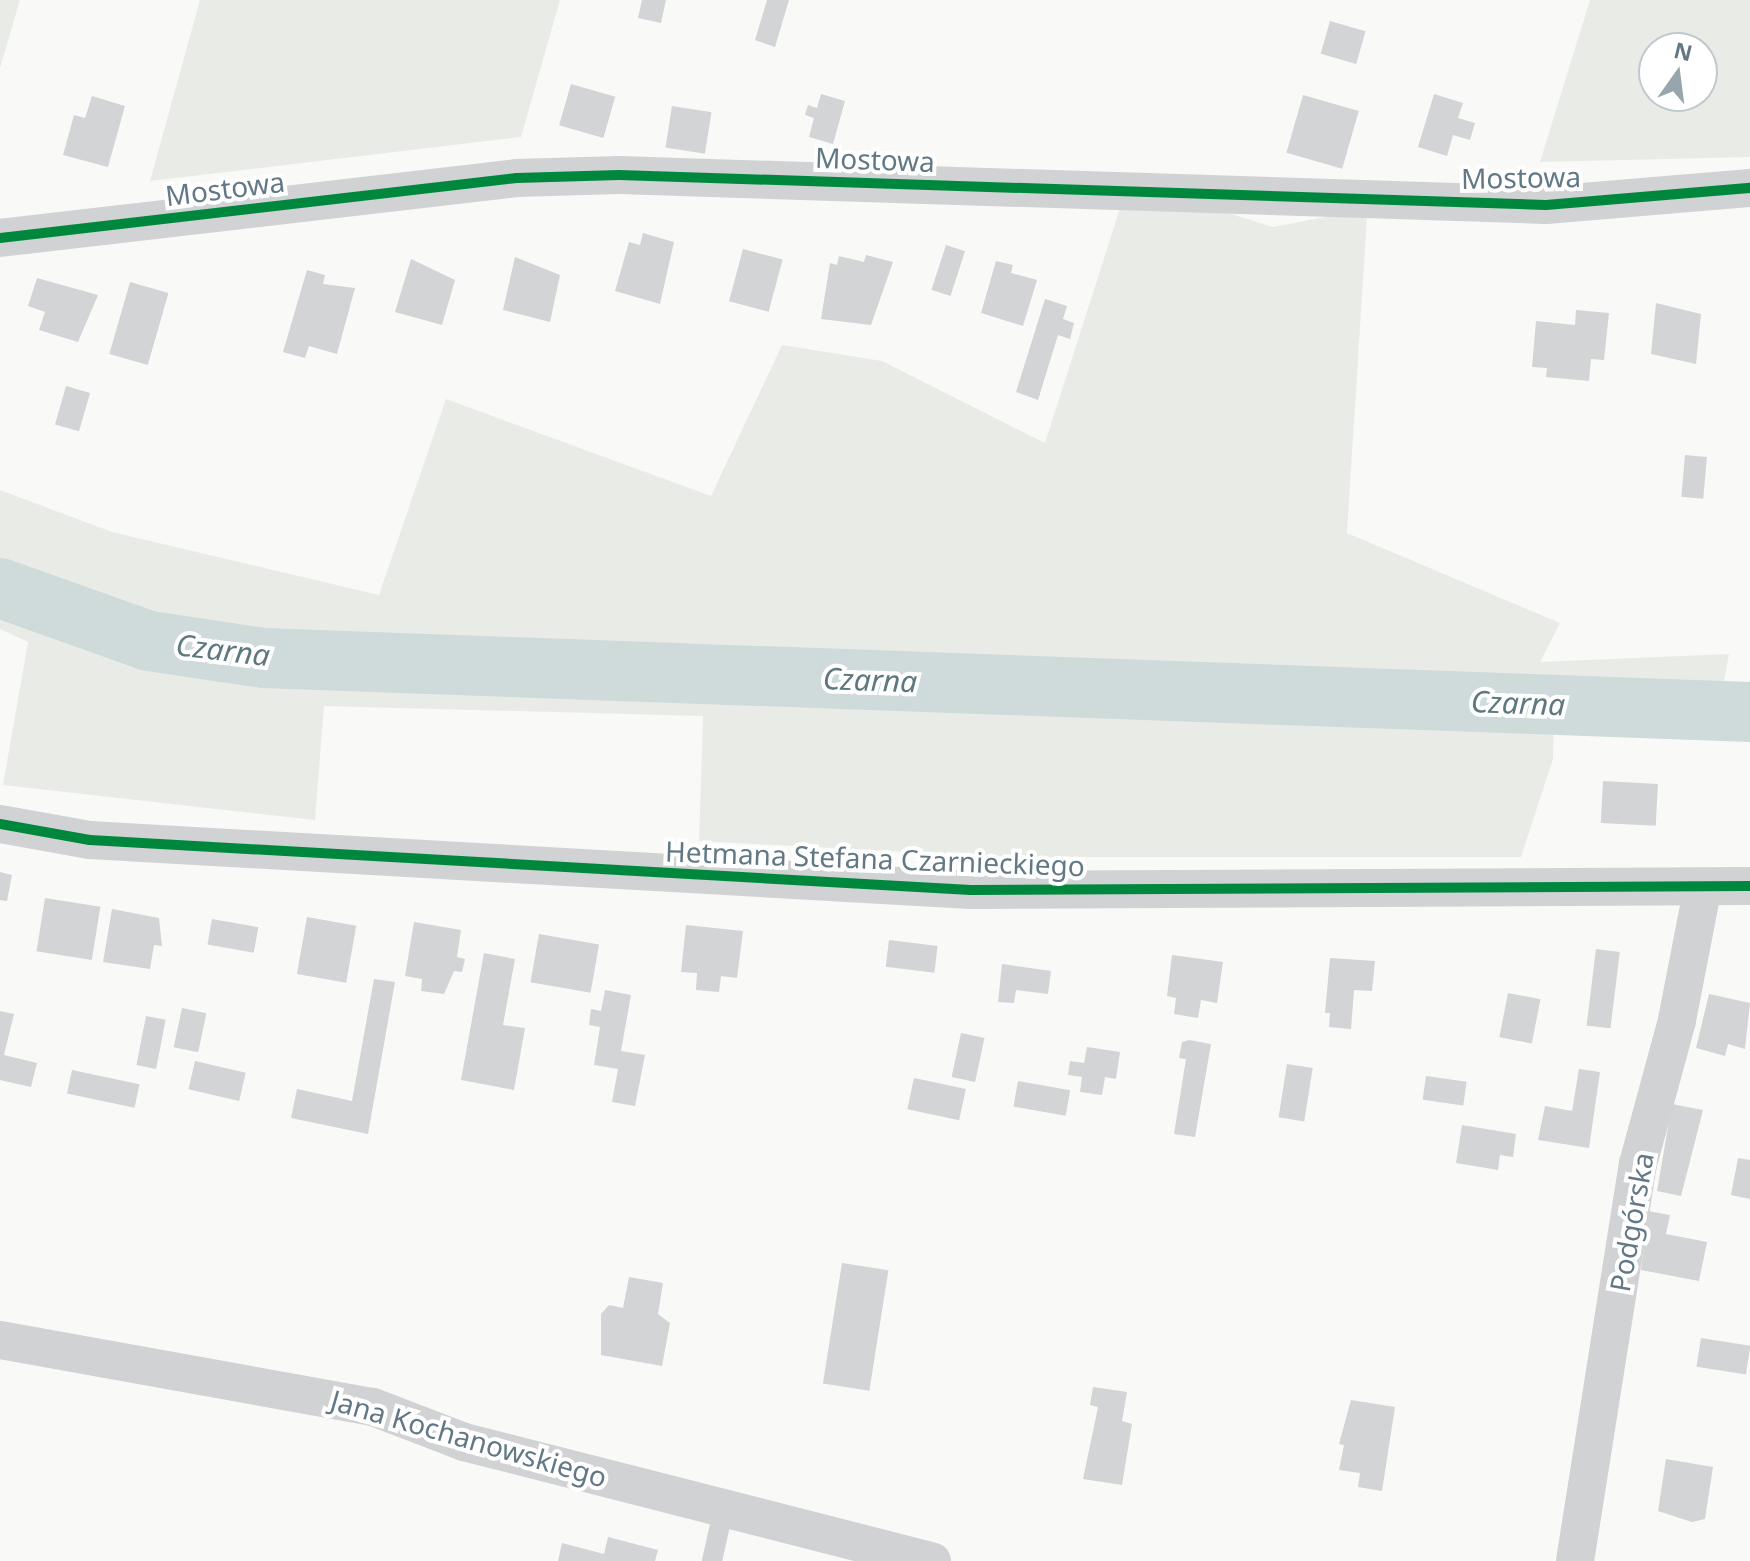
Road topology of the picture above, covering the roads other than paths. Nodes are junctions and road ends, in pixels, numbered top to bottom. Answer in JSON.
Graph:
{"nodes":[{"id":1,"x":1750,"y":188,"type":"edge"},
{"id":2,"x":0,"y":238,"type":"edge"},
{"id":3,"x":0,"y":824,"type":"edge"},
{"id":4,"x":1703,"y":886,"type":"junction"},
{"id":5,"x":1750,"y":886,"type":"edge"},
{"id":6,"x":0,"y":1340,"type":"edge"},
{"id":7,"x":724,"y":1507,"type":"junction"},
{"id":8,"x":712,"y":1561,"type":"edge"},
{"id":9,"x":932,"y":1561,"type":"edge"},
{"id":10,"x":1575,"y":1561,"type":"edge"}],
"edges":[{"from":1,"to":2,"type":"street","name":"Mostowa"},
{"from":3,"to":4,"type":"street","name":"Hetmana Stefana Czarnieckiego"},
{"from":4,"to":5,"type":"street","name":"Hetmana Stefana Czarnieckiego"},
{"from":4,"to":10,"type":"street","name":"Podgórska"},
{"from":6,"to":7,"type":"street","name":"Jana Kochanowskiego"},
{"from":7,"to":8,"type":"lane"},
{"from":7,"to":9,"type":"street","name":"Jana Kochanowskiego"}]}
